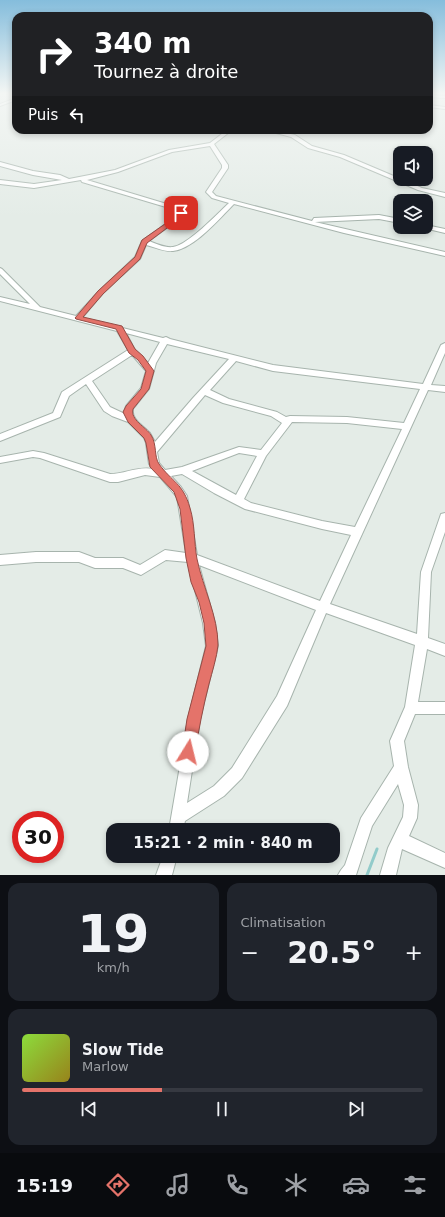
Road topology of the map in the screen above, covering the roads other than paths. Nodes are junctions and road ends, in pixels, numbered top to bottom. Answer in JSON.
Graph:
{"nodes":[{"id":1,"x":223,"y":135,"type":"edge"},
{"id":2,"x":288,"y":135,"type":"edge"},
{"id":3,"x":210,"y":144,"type":"junction"},
{"id":4,"x":0,"y":164,"type":"edge"},
{"id":5,"x":84,"y":178,"type":"junction"},
{"id":6,"x":68,"y":180,"type":"junction"},
{"id":7,"x":0,"y":182,"type":"edge"},
{"id":8,"x":445,"y":195,"type":"edge"},
{"id":9,"x":232,"y":202,"type":"junction"},
{"id":10,"x":393,"y":219,"type":"edge"},
{"id":11,"x":308,"y":221,"type":"junction"},
{"id":12,"x":433,"y":228,"type":"edge"},
{"id":13,"x":445,"y":231,"type":"edge"},
{"id":14,"x":144,"y":242,"type":"junction"},
{"id":15,"x":445,"y":254,"type":"edge"},
{"id":16,"x":0,"y":270,"type":"edge"},
{"id":17,"x":0,"y":299,"type":"edge"},
{"id":18,"x":37,"y":308,"type":"junction"},
{"id":19,"x":78,"y":318,"type":"junction"},
{"id":20,"x":119,"y":328,"type":"junction"},
{"id":21,"x":166,"y":339,"type":"junction"},
{"id":22,"x":445,"y":345,"type":"edge"},
{"id":23,"x":132,"y":351,"type":"junction"},
{"id":24,"x":235,"y":358,"type":"junction"},
{"id":25,"x":150,"y":371,"type":"junction"},
{"id":26,"x":87,"y":380,"type":"junction"},
{"id":27,"x":424,"y":387,"type":"junction"},
{"id":28,"x":445,"y":389,"type":"edge"},
{"id":29,"x":204,"y":391,"type":"junction"},
{"id":30,"x":131,"y":420,"type":"junction"},
{"id":31,"x":287,"y":422,"type":"junction"},
{"id":32,"x":406,"y":426,"type":"junction"},
{"id":33,"x":0,"y":438,"type":"edge"},
{"id":34,"x":152,"y":452,"type":"junction"},
{"id":35,"x":263,"y":454,"type":"junction"},
{"id":36,"x":0,"y":460,"type":"edge"},
{"id":37,"x":183,"y":470,"type":"junction"},
{"id":38,"x":164,"y":474,"type":"junction"},
{"id":39,"x":238,"y":500,"type":"junction"},
{"id":40,"x":445,"y":517,"type":"edge"},
{"id":41,"x":358,"y":532,"type":"junction"},
{"id":42,"x":192,"y":558,"type":"junction"},
{"id":43,"x":0,"y":560,"type":"edge"},
{"id":44,"x":322,"y":607,"type":"junction"},
{"id":45,"x":422,"y":642,"type":"junction"},
{"id":46,"x":445,"y":650,"type":"edge"},
{"id":47,"x":411,"y":708,"type":"junction"},
{"id":48,"x":445,"y":708,"type":"edge"},
{"id":49,"x":401,"y":767,"type":"junction"},
{"id":50,"x":178,"y":817,"type":"junction"},
{"id":51,"x":177,"y":823,"type":"edge"},
{"id":52,"x":400,"y":840,"type":"junction"},
{"id":53,"x":445,"y":861,"type":"edge"},
{"id":54,"x":168,"y":863,"type":"edge"},
{"id":55,"x":164,"y":875,"type":"edge"},
{"id":56,"x":346,"y":875,"type":"edge"},
{"id":57,"x":388,"y":875,"type":"edge"}],
"edges":[{"from":1,"to":3,"type":"street"},
{"from":2,"to":8,"type":"street"},
{"from":3,"to":5,"type":"street"},
{"from":3,"to":9,"type":"street"},
{"from":4,"to":6,"type":"street"},
{"from":5,"to":6,"type":"street"},
{"from":5,"to":14,"type":"street"},
{"from":6,"to":7,"type":"street"},
{"from":9,"to":11,"type":"street"},
{"from":9,"to":14,"type":"street"},
{"from":10,"to":11,"type":"street"},
{"from":11,"to":15,"type":"street"},
{"from":12,"to":13,"type":"street"},
{"from":14,"to":19,"type":"street"},
{"from":16,"to":18,"type":"street"},
{"from":17,"to":18,"type":"street"},
{"from":18,"to":19,"type":"street"},
{"from":19,"to":20,"type":"street"},
{"from":20,"to":21,"type":"street"},
{"from":20,"to":23,"type":"street"},
{"from":21,"to":24,"type":"street"},
{"from":21,"to":25,"type":"street"},
{"from":22,"to":27,"type":"street"},
{"from":23,"to":25,"type":"street"},
{"from":23,"to":26,"type":"street"},
{"from":24,"to":27,"type":"street"},
{"from":24,"to":29,"type":"street"},
{"from":25,"to":30,"type":"street"},
{"from":26,"to":30,"type":"street"},
{"from":26,"to":33,"type":"street"},
{"from":27,"to":28,"type":"street"},
{"from":27,"to":32,"type":"street"},
{"from":29,"to":31,"type":"street"},
{"from":29,"to":34,"type":"street"},
{"from":30,"to":34,"type":"street"},
{"from":31,"to":32,"type":"street"},
{"from":31,"to":35,"type":"street"},
{"from":32,"to":41,"type":"street"},
{"from":34,"to":38,"type":"street"},
{"from":35,"to":37,"type":"street"},
{"from":35,"to":39,"type":"street"},
{"from":36,"to":38,"type":"street"},
{"from":37,"to":38,"type":"street"},
{"from":37,"to":39,"type":"street"},
{"from":38,"to":42,"type":"street"},
{"from":39,"to":41,"type":"street"},
{"from":40,"to":45,"type":"street"},
{"from":41,"to":44,"type":"street"},
{"from":42,"to":43,"type":"street"},
{"from":42,"to":44,"type":"street"},
{"from":42,"to":50,"type":"street"},
{"from":44,"to":45,"type":"street"},
{"from":44,"to":50,"type":"street"},
{"from":45,"to":46,"type":"street"},
{"from":45,"to":47,"type":"street"},
{"from":47,"to":48,"type":"street"},
{"from":47,"to":49,"type":"street"},
{"from":49,"to":52,"type":"street"},
{"from":49,"to":56,"type":"street"},
{"from":50,"to":51,"type":"street"},
{"from":52,"to":53,"type":"street"},
{"from":52,"to":57,"type":"street"},
{"from":54,"to":55,"type":"street"}]}
